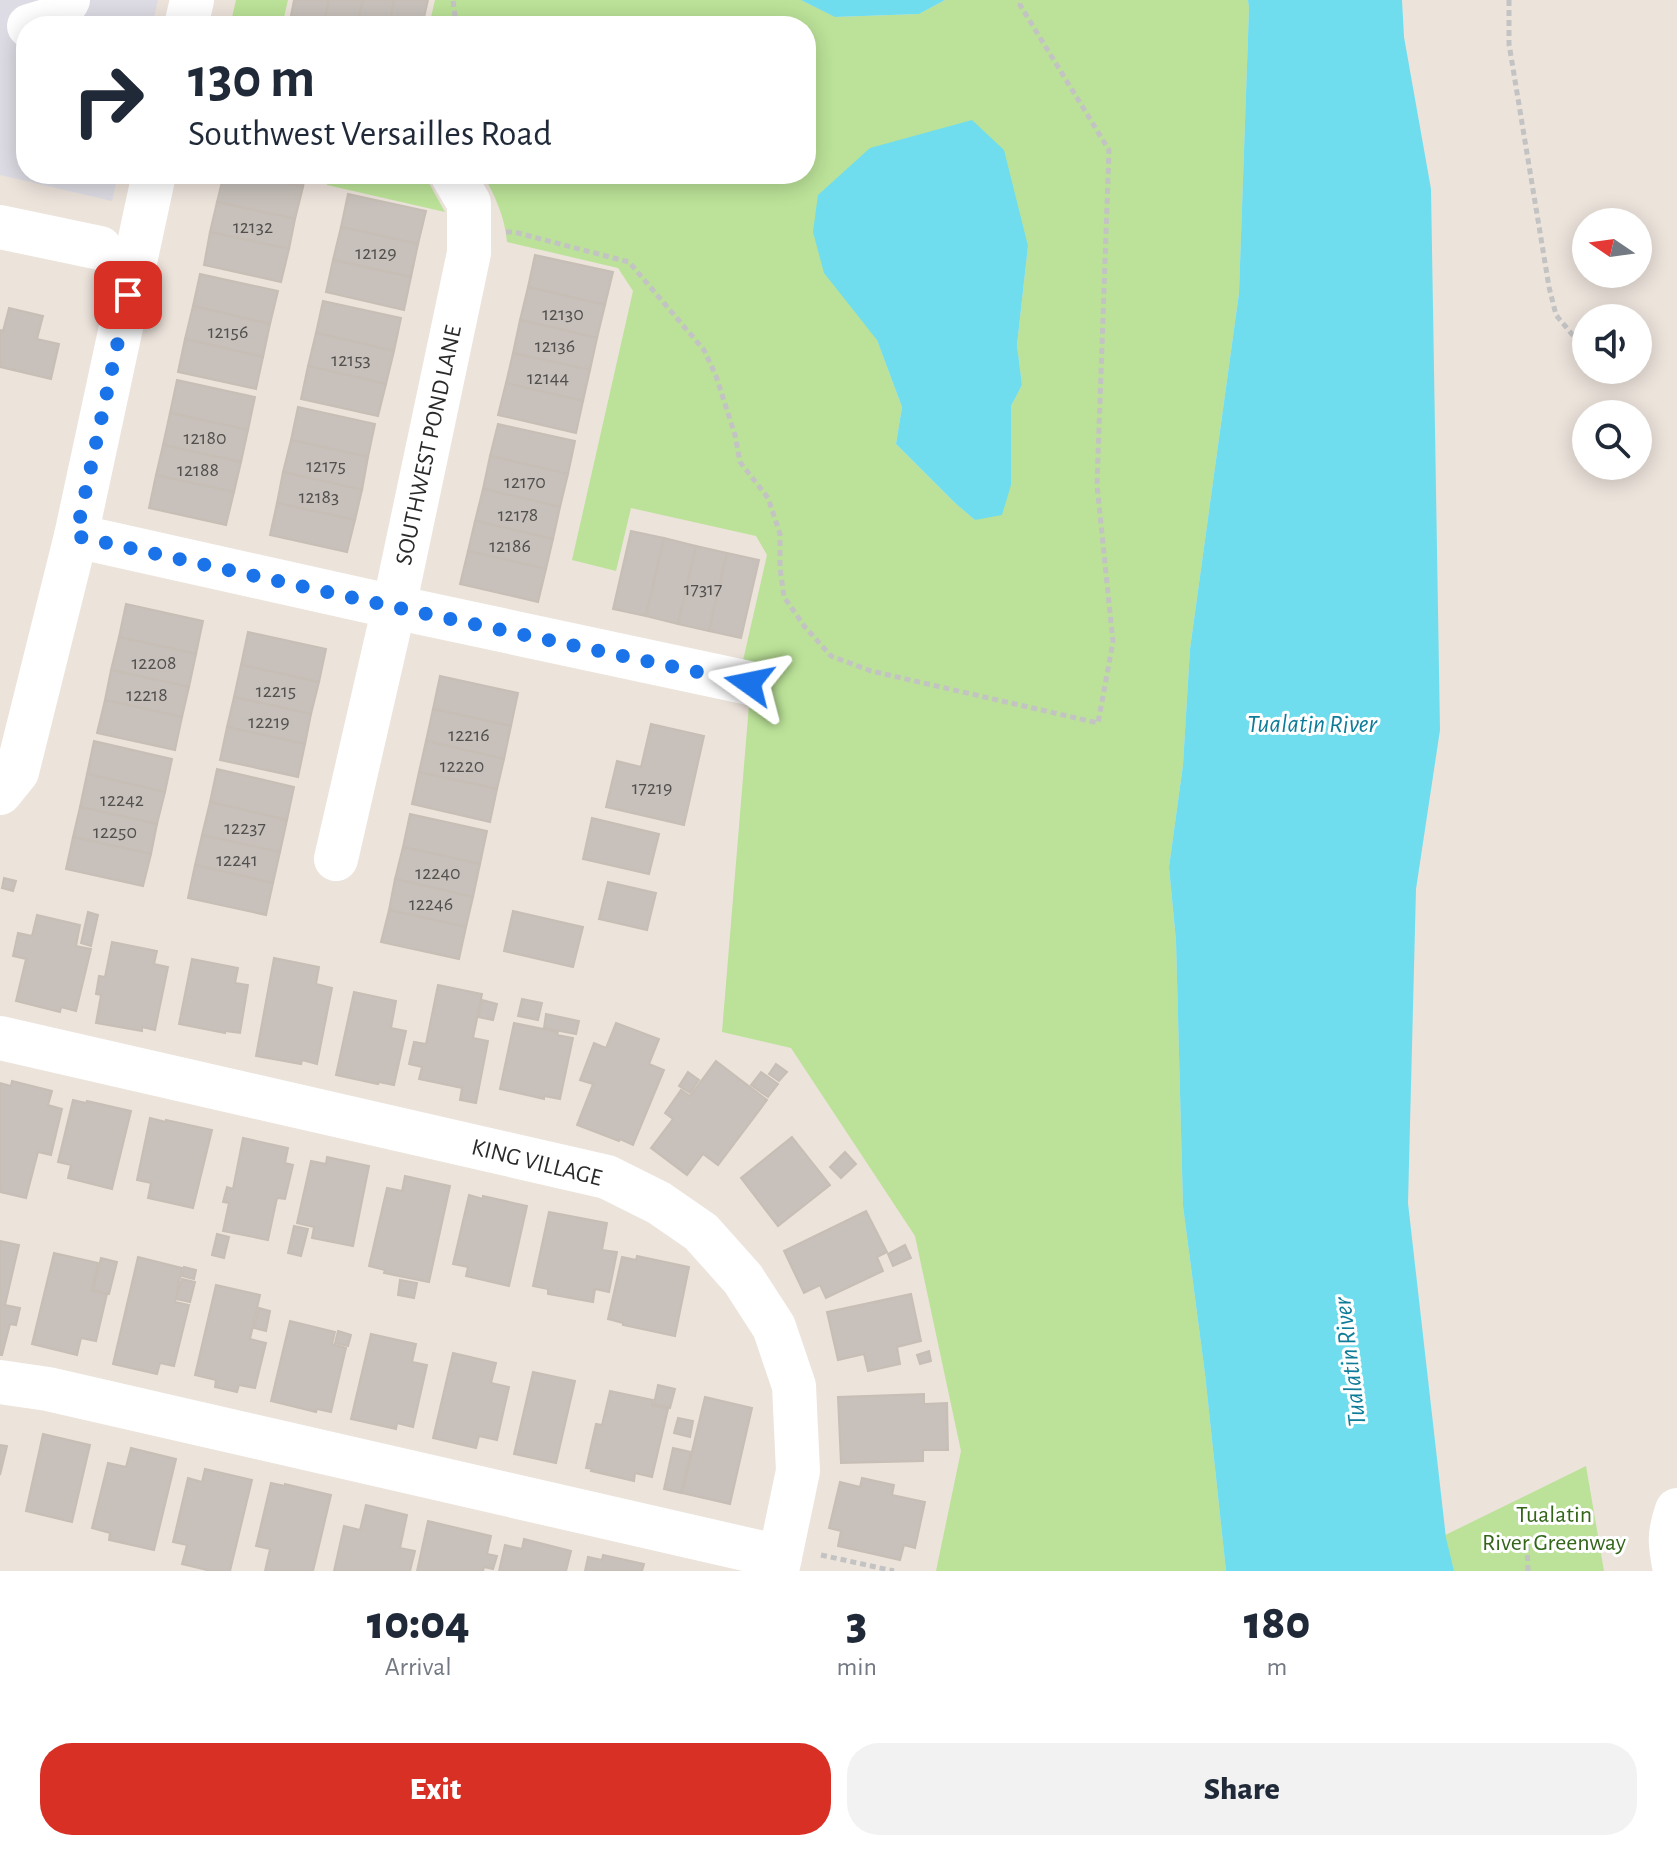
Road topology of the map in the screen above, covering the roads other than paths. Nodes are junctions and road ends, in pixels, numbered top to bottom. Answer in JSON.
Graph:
{"nodes":[{"id":1,"x":152,"y":184,"type":"edge"},
{"id":2,"x":458,"y":184,"type":"edge"},
{"id":3,"x":0,"y":227,"type":"edge"},
{"id":4,"x":100,"y":248,"type":"dead end"},
{"id":5,"x":76,"y":536,"type":"junction"},
{"id":6,"x":394,"y":607,"type":"junction"},
{"id":7,"x":749,"y":683,"type":"dead end"},
{"id":8,"x":0,"y":793,"type":"edge"},
{"id":9,"x":336,"y":859,"type":"dead end"},
{"id":10,"x":0,"y":1038,"type":"edge"},
{"id":11,"x":0,"y":1382,"type":"edge"},
{"id":12,"x":1677,"y":1510,"type":"edge"},
{"id":13,"x":780,"y":1558,"type":"edge"},
{"id":14,"x":1675,"y":1571,"type":"edge"}],
"edges":[{"from":1,"to":5,"type":"street"},
{"from":2,"to":6,"type":"street","name":"SOUTHWEST POND LANE"},
{"from":3,"to":4,"type":"street"},
{"from":5,"to":6,"type":"street"},
{"from":5,"to":8,"type":"street"},
{"from":6,"to":7,"type":"street"},
{"from":6,"to":9,"type":"street","name":"SOUTHWEST POND LANE"},
{"from":10,"to":13,"type":"street","name":"KING VILLAGE"},
{"from":11,"to":13,"type":"street"},
{"from":12,"to":14,"type":"street"}]}
